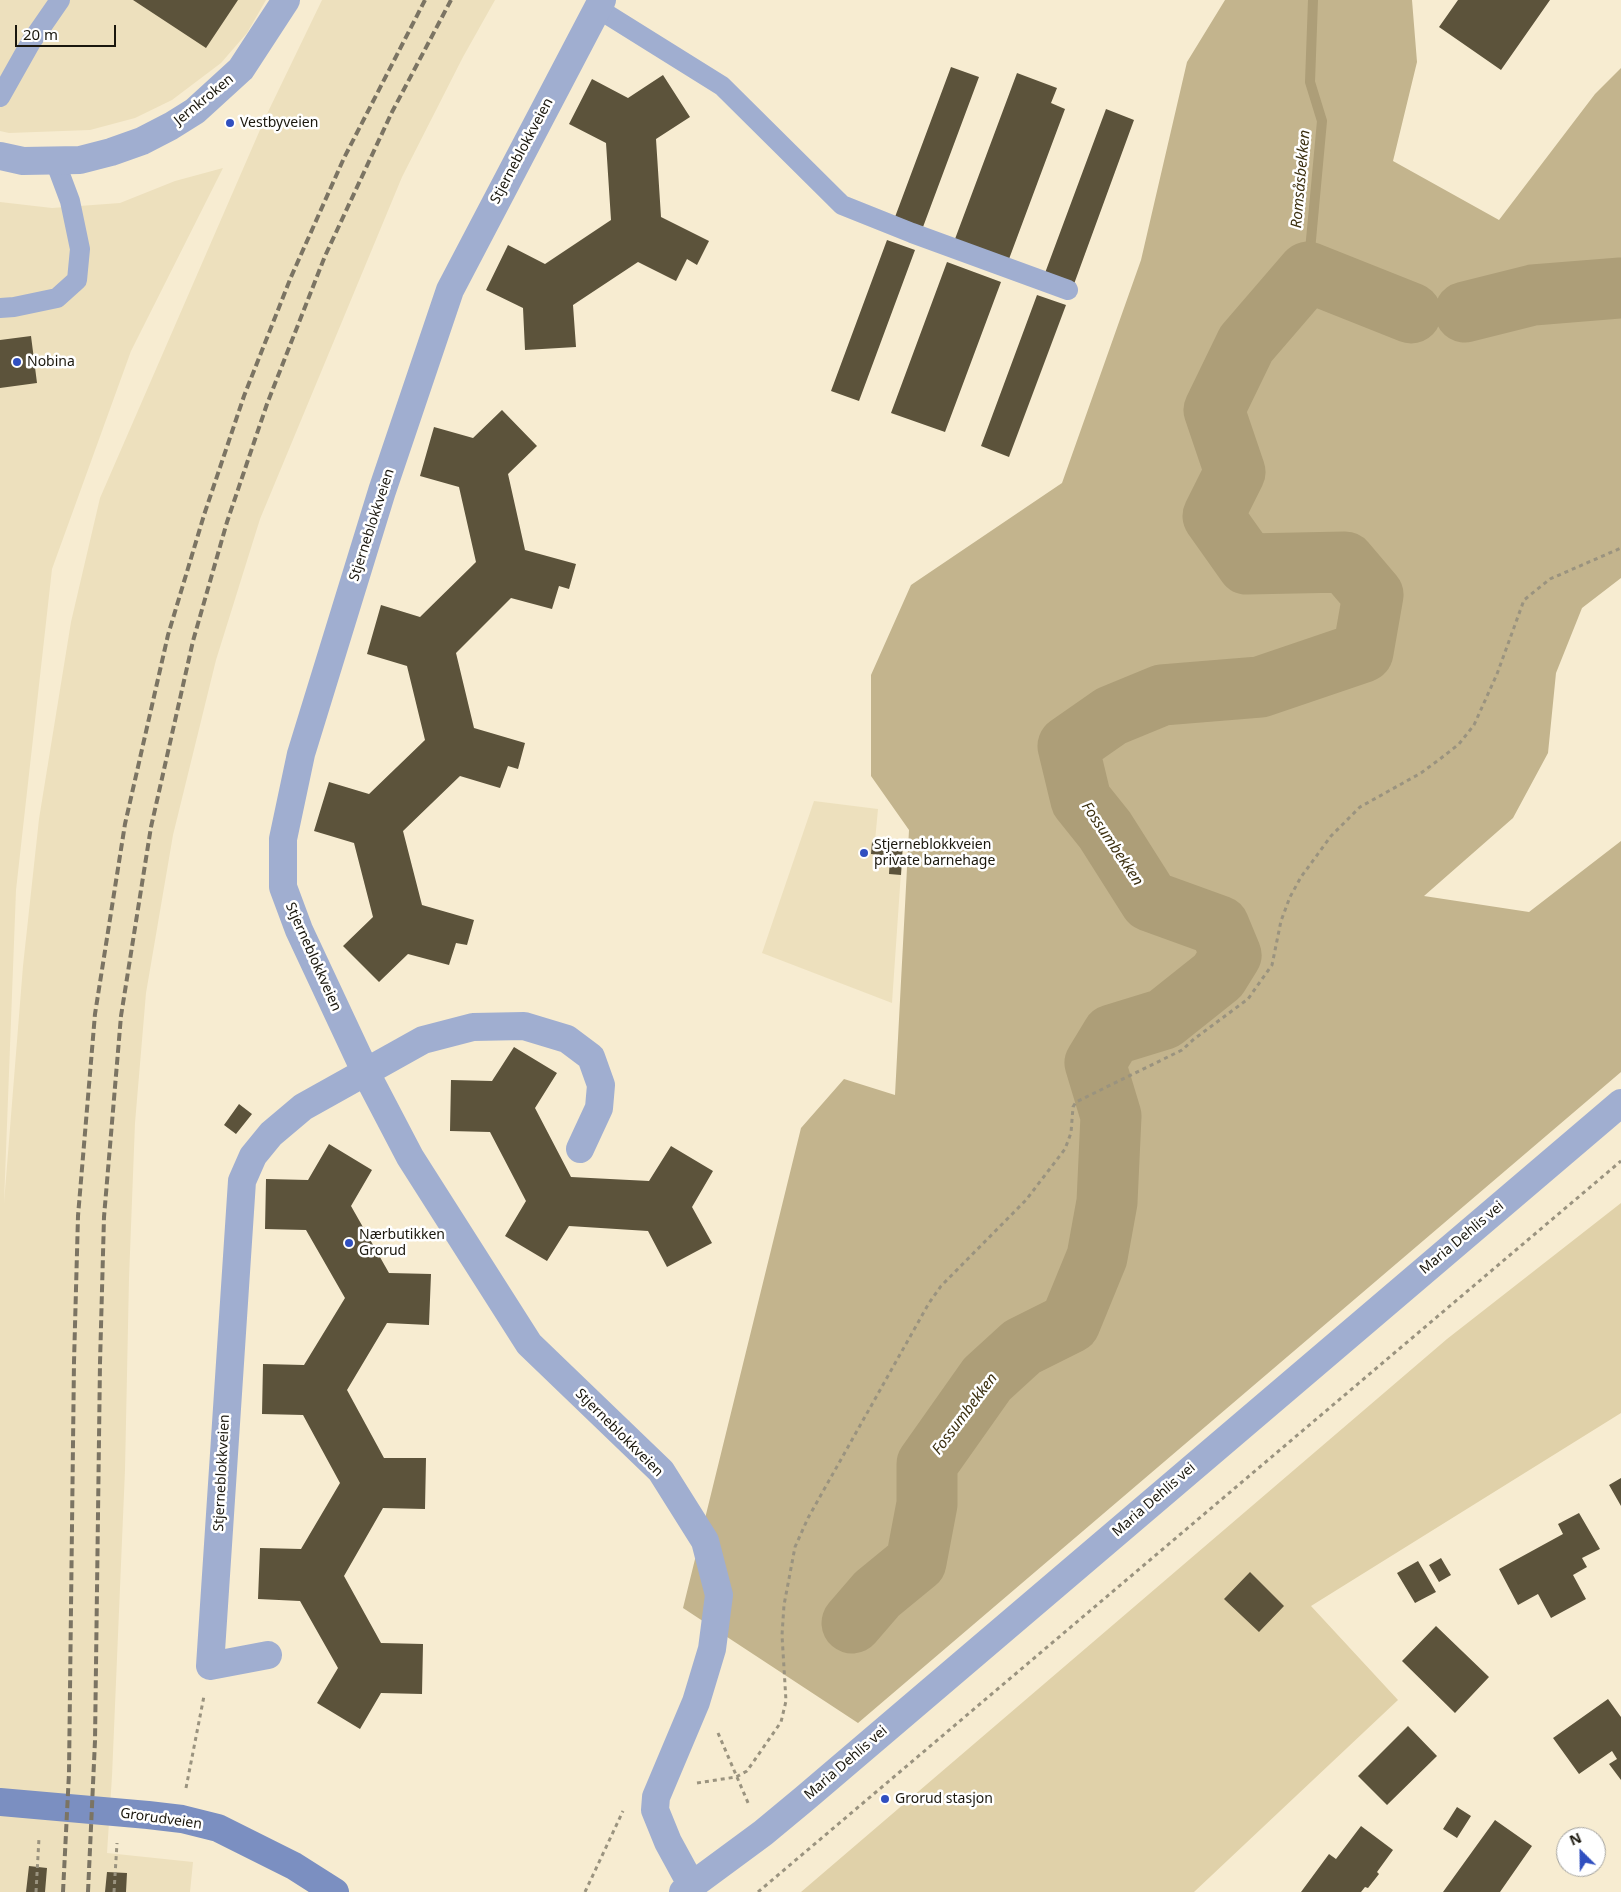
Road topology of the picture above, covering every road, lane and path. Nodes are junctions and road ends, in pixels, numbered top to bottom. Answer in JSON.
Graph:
{"nodes":[{"id":1,"x":60,"y":0,"type":"edge"},
{"id":2,"x":286,"y":0,"type":"edge"},
{"id":3,"x":600,"y":4,"type":"edge"},
{"id":4,"x":0,"y":97,"type":"edge"},
{"id":5,"x":0,"y":156,"type":"edge"},
{"id":6,"x":55,"y":161,"type":"junction"},
{"id":7,"x":1068,"y":290,"type":"dead end"},
{"id":8,"x":0,"y":308,"type":"edge"},
{"id":9,"x":1621,"y":548,"type":"edge"},
{"id":10,"x":365,"y":1071,"type":"junction"},
{"id":11,"x":1621,"y":1104,"type":"edge"},
{"id":12,"x":580,"y":1149,"type":"dead end"},
{"id":13,"x":1621,"y":1161,"type":"edge"},
{"id":14,"x":268,"y":1655,"type":"dead end"},
{"id":15,"x":210,"y":1666,"type":"junction"},
{"id":16,"x":696,"y":1702,"type":"junction"},
{"id":17,"x":736,"y":1777,"type":"junction"},
{"id":18,"x":661,"y":1782,"type":"junction"},
{"id":19,"x":185,"y":1794,"type":"dead end"},
{"id":20,"x":0,"y":1802,"type":"edge"},
{"id":21,"x":763,"y":1833,"type":"junction"},
{"id":22,"x":39,"y":1835,"type":"dead end"},
{"id":23,"x":117,"y":1842,"type":"dead end"},
{"id":24,"x":687,"y":1889,"type":"edge"},
{"id":25,"x":36,"y":1892,"type":"edge"},
{"id":26,"x":114,"y":1892,"type":"edge"},
{"id":27,"x":335,"y":1892,"type":"edge"},
{"id":28,"x":586,"y":1892,"type":"edge"},
{"id":29,"x":759,"y":1892,"type":"edge"}],
"edges":[{"from":1,"to":4,"type":"lane"},
{"from":2,"to":6,"type":"street","name":"Jernkroken"},
{"from":3,"to":7,"type":"lane"},
{"from":3,"to":10,"type":"street","name":"Stjerneblokkveien"},
{"from":5,"to":6,"type":"street","name":"Jernkroken"},
{"from":6,"to":8,"type":"lane"},
{"from":9,"to":17,"type":"path"},
{"from":10,"to":12,"type":"street"},
{"from":10,"to":15,"type":"street","name":"Stjerneblokkveien"},
{"from":10,"to":16,"type":"street","name":"Stjerneblokkveien"},
{"from":11,"to":21,"type":"street","name":"Maria Dehlis vei"},
{"from":13,"to":29,"type":"path"},
{"from":14,"to":15,"type":"street"},
{"from":15,"to":19,"type":"path"},
{"from":16,"to":17,"type":"path"},
{"from":16,"to":18,"type":"street","name":"Stjerneblokkveien"},
{"from":17,"to":21,"type":"path"},
{"from":18,"to":24,"type":"street","name":"Stjerneblokkveien"},
{"from":18,"to":28,"type":"path"},
{"from":20,"to":27,"type":"main road","name":"Grorudveien"},
{"from":21,"to":24,"type":"street","name":"Maria Dehlis vei"},
{"from":22,"to":25,"type":"path"},
{"from":23,"to":26,"type":"path"}]}
